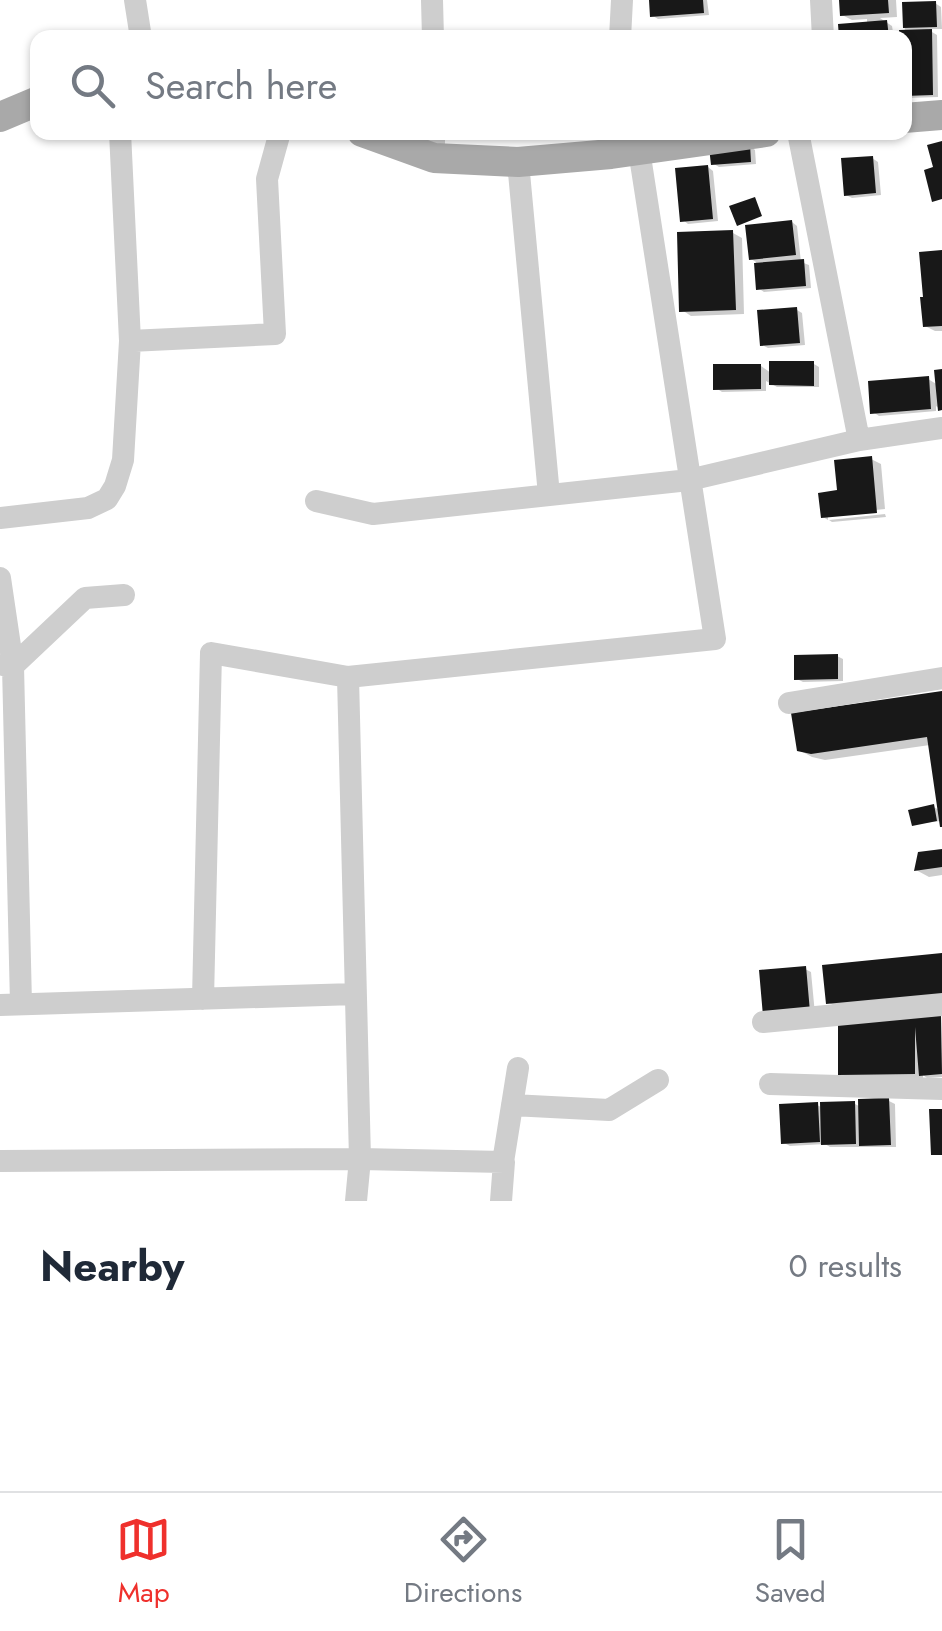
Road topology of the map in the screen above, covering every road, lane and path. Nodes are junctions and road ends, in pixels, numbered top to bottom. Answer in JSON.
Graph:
{"nodes":[{"id":1,"x":135,"y":0,"type":"edge"},
{"id":2,"x":432,"y":0,"type":"edge"},
{"id":3,"x":622,"y":0,"type":"edge"},
{"id":4,"x":821,"y":0,"type":"edge"},
{"id":5,"x":140,"y":30,"type":"edge"},
{"id":6,"x":433,"y":30,"type":"edge"},
{"id":7,"x":620,"y":30,"type":"edge"},
{"id":8,"x":823,"y":30,"type":"edge"},
{"id":9,"x":30,"y":104,"type":"edge"},
{"id":10,"x":942,"y":114,"type":"edge"},
{"id":11,"x":0,"y":116,"type":"edge"},
{"id":12,"x":912,"y":117,"type":"edge"},
{"id":13,"x":120,"y":140,"type":"edge"},
{"id":14,"x":278,"y":140,"type":"edge"},
{"id":15,"x":406,"y":140,"type":"edge"},
{"id":16,"x":800,"y":140,"type":"edge"},
{"id":17,"x":634,"y":141,"type":"edge"},
{"id":18,"x":434,"y":145,"type":"edge"},
{"id":19,"x":518,"y":162,"type":"junction"},
{"id":20,"x":130,"y":341,"type":"junction"},
{"id":21,"x":942,"y":428,"type":"edge"},
{"id":22,"x":859,"y":440,"type":"junction"},
{"id":23,"x":689,"y":480,"type":"junction"},
{"id":24,"x":549,"y":495,"type":"junction"},
{"id":25,"x":316,"y":500,"type":"dead end"},
{"id":26,"x":0,"y":518,"type":"edge"},
{"id":27,"x":0,"y":578,"type":"edge"},
{"id":28,"x":124,"y":595,"type":"dead end"},
{"id":29,"x":7,"y":665,"type":"edge"},
{"id":30,"x":348,"y":677,"type":"junction"},
{"id":31,"x":942,"y":678,"type":"edge"},
{"id":32,"x":790,"y":703,"type":"dead end"},
{"id":33,"x":8,"y":804,"type":"edge"},
{"id":34,"x":356,"y":994,"type":"junction"},
{"id":35,"x":202,"y":999,"type":"junction"},
{"id":36,"x":942,"y":1004,"type":"edge"},
{"id":37,"x":11,"y":1005,"type":"edge"},
{"id":38,"x":763,"y":1022,"type":"dead end"},
{"id":39,"x":518,"y":1068,"type":"dead end"},
{"id":40,"x":658,"y":1080,"type":"dead end"},
{"id":41,"x":770,"y":1084,"type":"dead end"},
{"id":42,"x":942,"y":1089,"type":"edge"},
{"id":43,"x":512,"y":1105,"type":"junction"},
{"id":44,"x":360,"y":1159,"type":"junction"},
{"id":45,"x":0,"y":1161,"type":"edge"},
{"id":46,"x":503,"y":1162,"type":"junction"},
{"id":47,"x":356,"y":1201,"type":"edge"},
{"id":48,"x":500,"y":1201,"type":"edge"}],
"edges":[{"from":1,"to":5,"type":"street"},
{"from":2,"to":6,"type":"street"},
{"from":3,"to":7,"type":"street"},
{"from":4,"to":8,"type":"street"},
{"from":9,"to":11,"type":"main road"},
{"from":10,"to":12,"type":"main road"},
{"from":13,"to":20,"type":"street"},
{"from":14,"to":20,"type":"street"},
{"from":15,"to":18,"type":"main road"},
{"from":16,"to":22,"type":"street"},
{"from":17,"to":19,"type":"main road"},
{"from":17,"to":23,"type":"street"},
{"from":18,"to":19,"type":"main road"},
{"from":19,"to":24,"type":"street"},
{"from":20,"to":26,"type":"street"},
{"from":21,"to":22,"type":"street"},
{"from":22,"to":23,"type":"street"},
{"from":23,"to":24,"type":"street"},
{"from":23,"to":30,"type":"street"},
{"from":24,"to":25,"type":"street"},
{"from":27,"to":29,"type":"street"},
{"from":28,"to":29,"type":"street"},
{"from":29,"to":33,"type":"street"},
{"from":30,"to":34,"type":"street"},
{"from":30,"to":35,"type":"street"},
{"from":31,"to":32,"type":"street"},
{"from":33,"to":37,"type":"street"},
{"from":34,"to":35,"type":"street"},
{"from":34,"to":44,"type":"street"},
{"from":35,"to":37,"type":"street"},
{"from":36,"to":38,"type":"street"},
{"from":39,"to":43,"type":"street"},
{"from":40,"to":43,"type":"street"},
{"from":41,"to":42,"type":"street"},
{"from":43,"to":46,"type":"street"},
{"from":44,"to":45,"type":"street"},
{"from":44,"to":46,"type":"street"},
{"from":44,"to":47,"type":"street"},
{"from":46,"to":48,"type":"street"}]}
